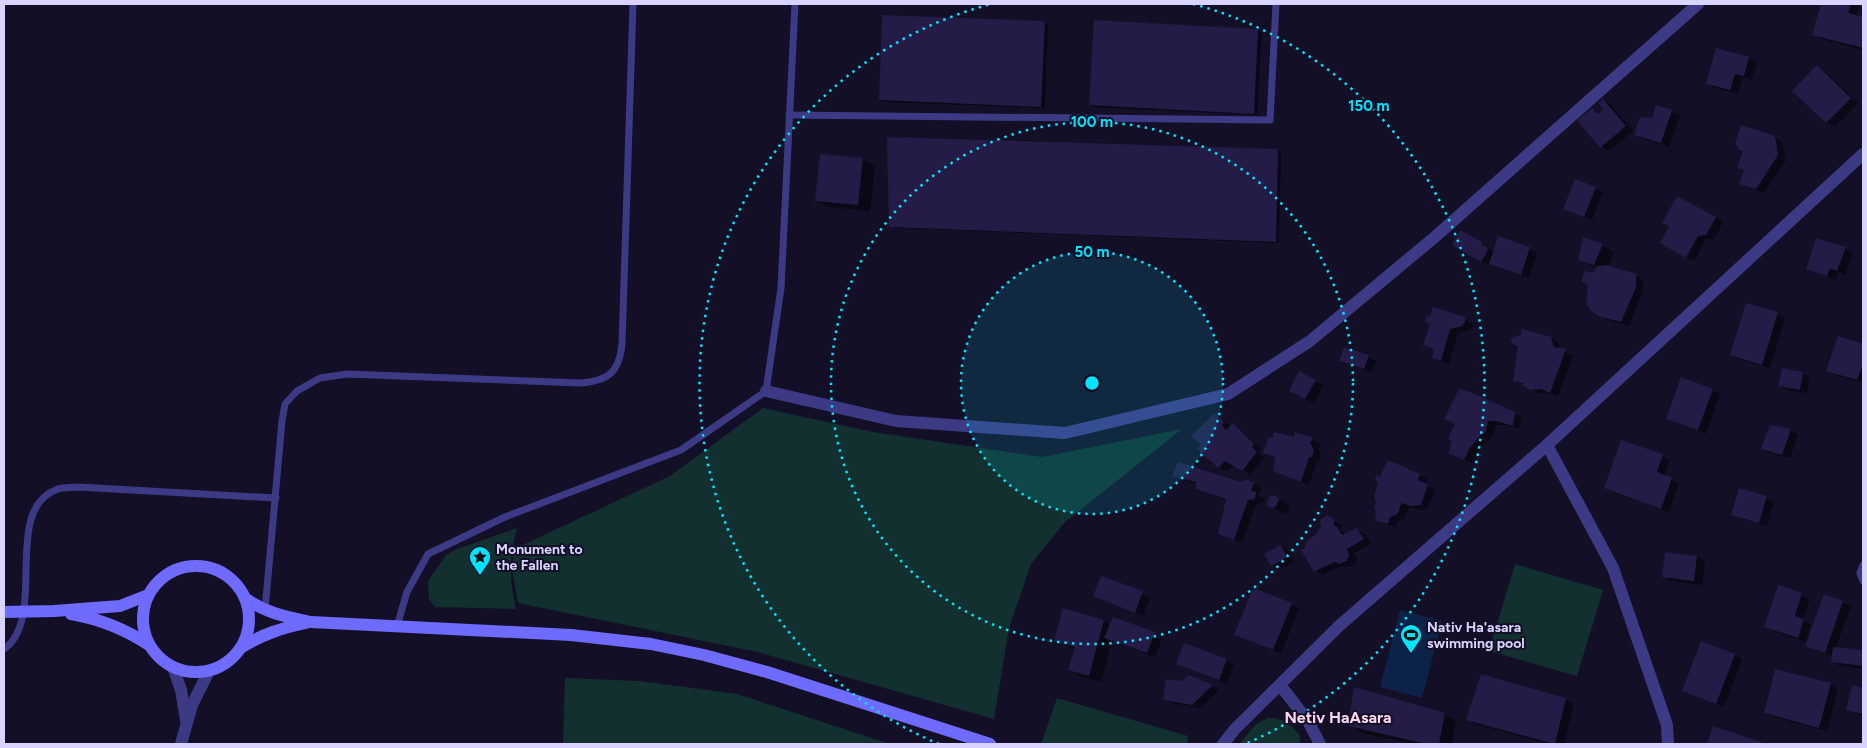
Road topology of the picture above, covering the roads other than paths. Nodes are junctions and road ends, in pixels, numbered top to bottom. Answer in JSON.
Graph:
{"nodes":[{"id":1,"x":633,"y":4,"type":"edge"},
{"id":2,"x":795,"y":4,"type":"edge"},
{"id":3,"x":1276,"y":4,"type":"edge"},
{"id":4,"x":1698,"y":4,"type":"edge"},
{"id":5,"x":789,"y":114,"type":"junction"},
{"id":6,"x":1863,"y":154,"type":"edge"},
{"id":7,"x":766,"y":391,"type":"junction"},
{"id":8,"x":1547,"y":445,"type":"junction"},
{"id":9,"x":276,"y":498,"type":"junction"},
{"id":10,"x":1863,"y":565,"type":"edge"},
{"id":11,"x":1863,"y":581,"type":"edge"},
{"id":12,"x":148,"y":595,"type":"junction"},
{"id":13,"x":246,"y":598,"type":"junction"},
{"id":14,"x":265,"y":610,"type":"junction"},
{"id":15,"x":24,"y":611,"type":"junction"},
{"id":16,"x":54,"y":611,"type":"junction"},
{"id":17,"x":4,"y":612,"type":"edge"},
{"id":18,"x":311,"y":622,"type":"junction"},
{"id":19,"x":397,"y":626,"type":"junction"},
{"id":20,"x":149,"y":645,"type":"junction"},
{"id":21,"x":242,"y":647,"type":"junction"},
{"id":22,"x":4,"y":649,"type":"edge"},
{"id":23,"x":174,"y":668,"type":"junction"},
{"id":24,"x":209,"y":670,"type":"junction"},
{"id":25,"x":1280,"y":684,"type":"junction"},
{"id":26,"x":186,"y":722,"type":"junction"},
{"id":27,"x":181,"y":744,"type":"edge"},
{"id":28,"x":990,"y":744,"type":"edge"},
{"id":29,"x":1223,"y":744,"type":"edge"},
{"id":30,"x":1320,"y":744,"type":"edge"},
{"id":31,"x":1668,"y":744,"type":"edge"}],
"edges":[{"from":1,"to":9,"type":"lane"},
{"from":2,"to":5,"type":"lane"},
{"from":3,"to":5,"type":"lane"},
{"from":4,"to":7,"type":"street"},
{"from":5,"to":7,"type":"lane"},
{"from":6,"to":8,"type":"street"},
{"from":7,"to":19,"type":"lane"},
{"from":8,"to":25,"type":"street"},
{"from":8,"to":31,"type":"street"},
{"from":9,"to":14,"type":"lane"},
{"from":9,"to":15,"type":"lane"},
{"from":10,"to":11,"type":"lane"},
{"from":12,"to":13,"type":"street"},
{"from":12,"to":16,"type":"street"},
{"from":12,"to":20,"type":"street"},
{"from":13,"to":14,"type":"street"},
{"from":13,"to":21,"type":"street"},
{"from":14,"to":18,"type":"street"},
{"from":15,"to":16,"type":"street"},
{"from":15,"to":17,"type":"street"},
{"from":15,"to":22,"type":"lane"},
{"from":16,"to":20,"type":"street"},
{"from":18,"to":19,"type":"street"},
{"from":18,"to":21,"type":"street"},
{"from":19,"to":28,"type":"street"},
{"from":20,"to":23,"type":"street"},
{"from":21,"to":24,"type":"street"},
{"from":23,"to":24,"type":"street"},
{"from":23,"to":26,"type":"street"},
{"from":24,"to":26,"type":"street"},
{"from":25,"to":29,"type":"street"},
{"from":25,"to":30,"type":"street"},
{"from":26,"to":27,"type":"street"}]}
